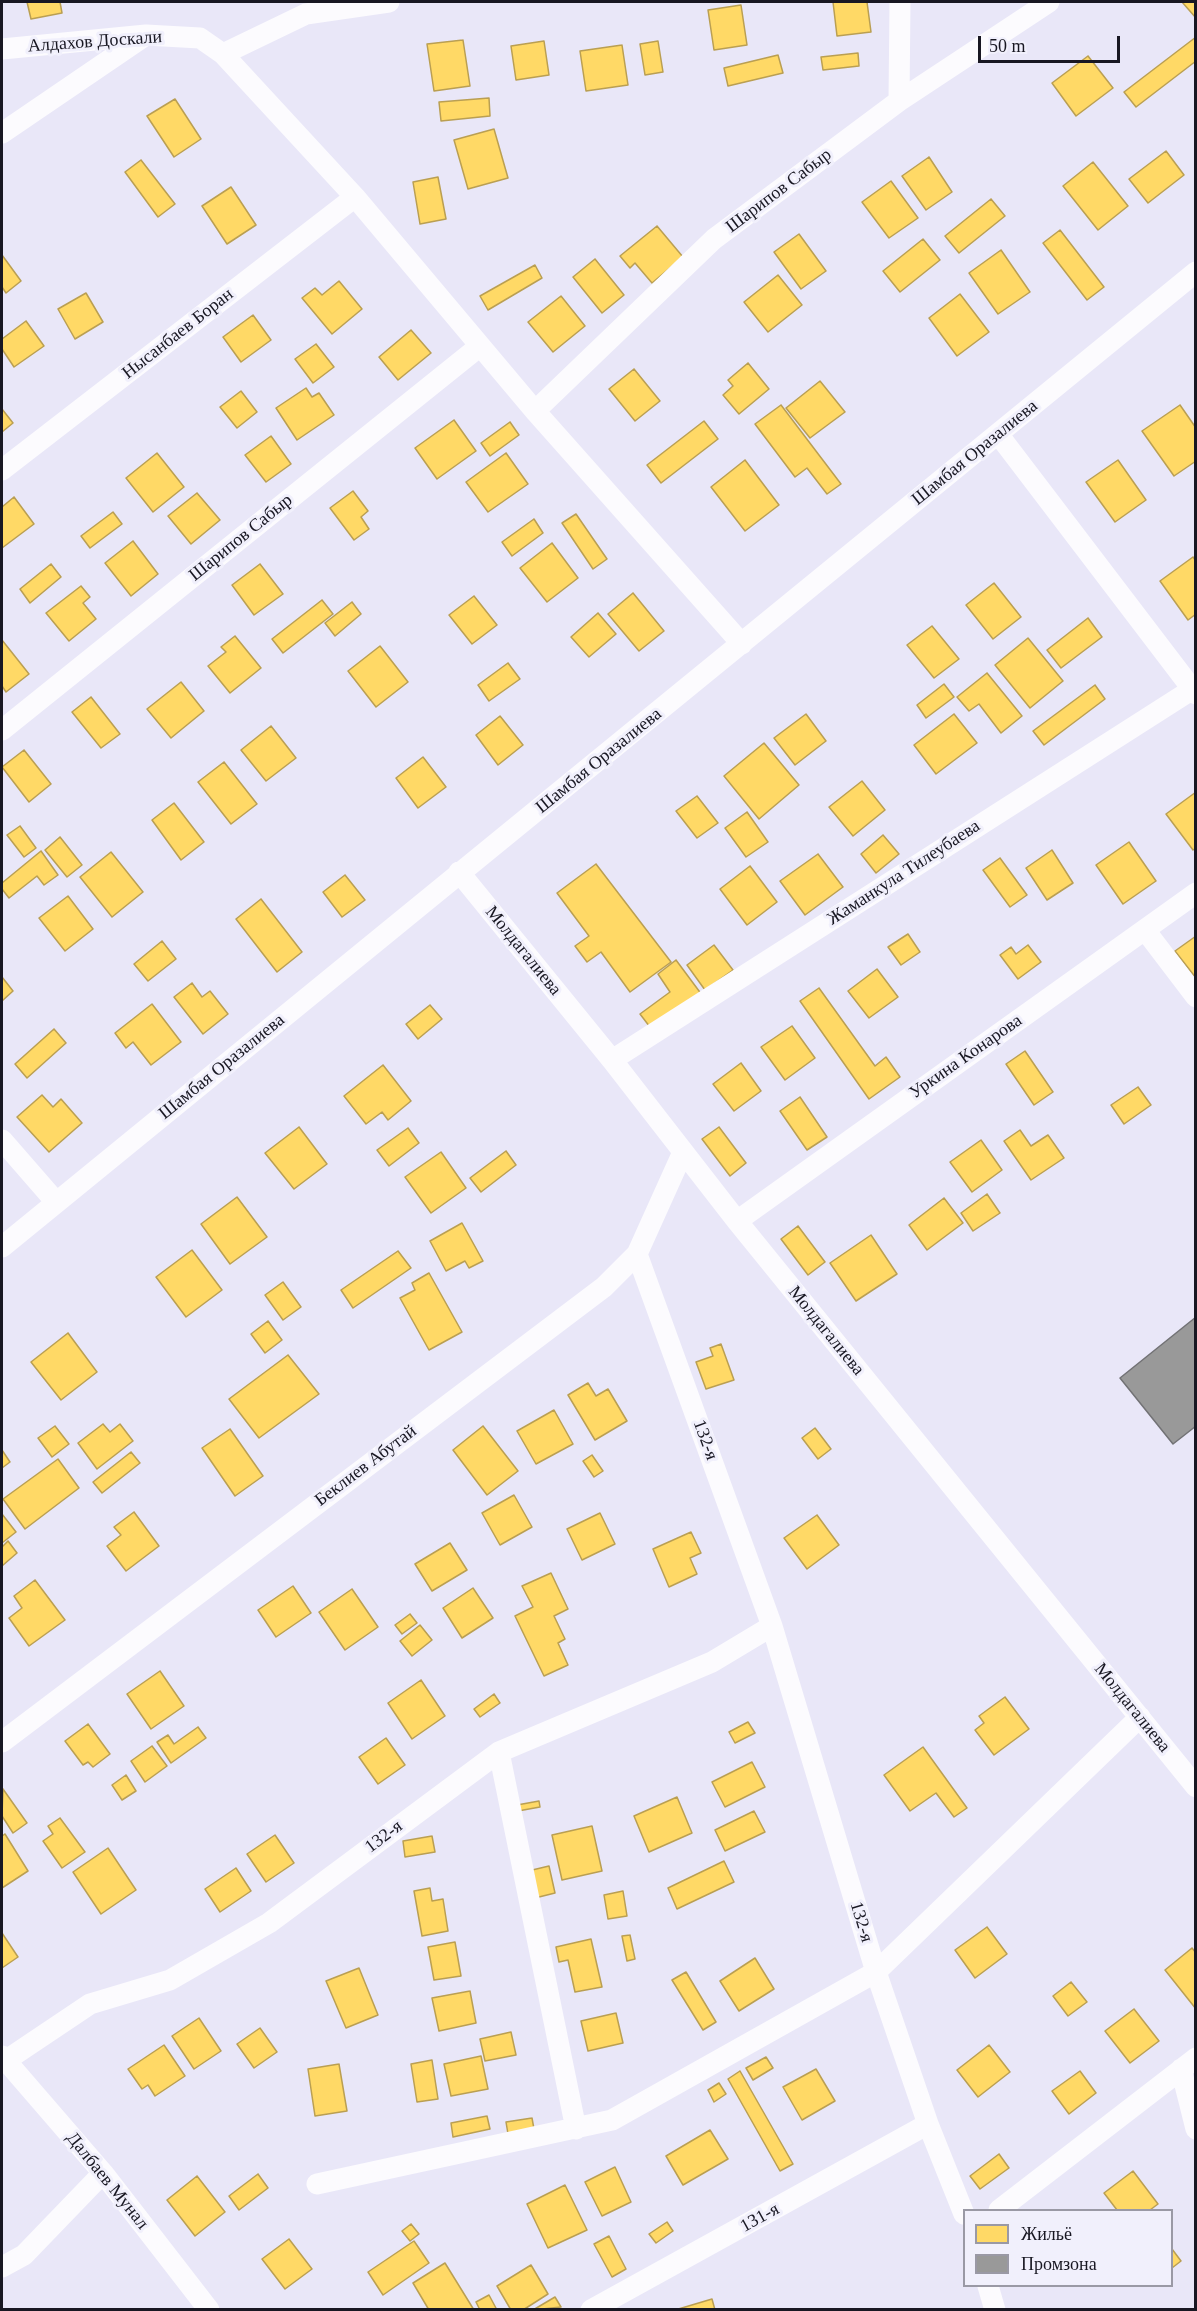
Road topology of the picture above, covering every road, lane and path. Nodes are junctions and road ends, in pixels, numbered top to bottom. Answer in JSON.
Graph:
{"nodes":[{"id":1,"x":389,"y":2,"type":"edge"},
{"id":2,"x":900,"y":2,"type":"edge"},
{"id":3,"x":1048,"y":2,"type":"edge"},
{"id":4,"x":305,"y":8,"type":"edge"},
{"id":5,"x":146,"y":35,"type":"junction"},
{"id":6,"x":2,"y":49,"type":"edge"},
{"id":7,"x":223,"y":54,"type":"junction"},
{"id":8,"x":899,"y":101,"type":"junction"},
{"id":9,"x":2,"y":133,"type":"edge"},
{"id":10,"x":355,"y":197,"type":"junction"},
{"id":11,"x":1196,"y":272,"type":"edge"},
{"id":12,"x":480,"y":346,"type":"junction"},
{"id":13,"x":535,"y":411,"type":"junction"},
{"id":14,"x":998,"y":434,"type":"junction"},
{"id":15,"x":2,"y":470,"type":"edge"},
{"id":16,"x":742,"y":644,"type":"junction"},
{"id":17,"x":1194,"y":690,"type":"edge"},
{"id":18,"x":2,"y":730,"type":"edge"},
{"id":19,"x":459,"y":872,"type":"junction"},
{"id":20,"x":1196,"y":893,"type":"edge"},
{"id":21,"x":1144,"y":930,"type":"junction"},
{"id":22,"x":1196,"y":997,"type":"edge"},
{"id":23,"x":612,"y":1060,"type":"junction"},
{"id":24,"x":2,"y":1140,"type":"edge"},
{"id":25,"x":683,"y":1152,"type":"junction"},
{"id":26,"x":56,"y":1203,"type":"junction"},
{"id":27,"x":737,"y":1221,"type":"junction"},
{"id":28,"x":2,"y":1247,"type":"edge"},
{"id":29,"x":637,"y":1254,"type":"junction"},
{"id":30,"x":772,"y":1626,"type":"junction"},
{"id":31,"x":1140,"y":1717,"type":"junction"},
{"id":32,"x":2,"y":1742,"type":"edge"},
{"id":33,"x":499,"y":1752,"type":"junction"},
{"id":34,"x":1196,"y":1787,"type":"edge"},
{"id":35,"x":876,"y":1972,"type":"junction"},
{"id":36,"x":3,"y":2060,"type":"edge"},
{"id":37,"x":1188,"y":2064,"type":"edge"},
{"id":38,"x":928,"y":2124,"type":"junction"},
{"id":39,"x":1196,"y":2129,"type":"edge"},
{"id":40,"x":576,"y":2130,"type":"junction"},
{"id":41,"x":103,"y":2174,"type":"junction"},
{"id":42,"x":317,"y":2184,"type":"dead end"},
{"id":43,"x":1002,"y":2209,"type":"edge"},
{"id":44,"x":963,"y":2212,"type":"edge"},
{"id":45,"x":2,"y":2267,"type":"edge"},
{"id":46,"x":988,"y":2287,"type":"edge"},
{"id":47,"x":209,"y":2310,"type":"edge"},
{"id":48,"x":591,"y":2310,"type":"edge"},
{"id":49,"x":995,"y":2310,"type":"edge"}],
"edges":[{"from":1,"to":4,"type":"street"},
{"from":2,"to":8,"type":"street"},
{"from":3,"to":8,"type":"street","name":"Шарипов Сабыр"},
{"from":4,"to":7,"type":"street"},
{"from":5,"to":6,"type":"street","name":"Алдахов Доскали"},
{"from":5,"to":7,"type":"street","name":"Алдахов Доскали"},
{"from":5,"to":9,"type":"street"},
{"from":7,"to":10,"type":"street","name":"Алдахов Доскали"},
{"from":8,"to":13,"type":"street","name":"Шарипов Сабыр"},
{"from":10,"to":12,"type":"street","name":"Алдахов Доскали"},
{"from":10,"to":15,"type":"street","name":"Нысанбаев Боран"},
{"from":11,"to":14,"type":"street","name":"Шамбая Оразалиева"},
{"from":12,"to":13,"type":"street","name":"Алдахов Доскали"},
{"from":12,"to":18,"type":"street","name":"Шарипов Сабыр"},
{"from":13,"to":16,"type":"street","name":"Алдахов Доскали"},
{"from":14,"to":16,"type":"street","name":"Шамбая Оразалиева"},
{"from":14,"to":17,"type":"street"},
{"from":16,"to":19,"type":"street","name":"Шамбая Оразалиева"},
{"from":17,"to":23,"type":"street","name":"Жаманкула Тилеубаева"},
{"from":19,"to":23,"type":"street","name":"Молдагалиева"},
{"from":19,"to":26,"type":"street","name":"Шамбая Оразалиева"},
{"from":20,"to":21,"type":"street","name":"Уркина Конарова"},
{"from":21,"to":22,"type":"street"},
{"from":21,"to":27,"type":"street","name":"Уркина Конарова"},
{"from":23,"to":25,"type":"street","name":"Молдагалиева"},
{"from":24,"to":26,"type":"street"},
{"from":25,"to":27,"type":"street","name":"Молдагалиева"},
{"from":25,"to":29,"type":"street","name":"Беклиев Абутай"},
{"from":26,"to":28,"type":"street","name":"Шамбая Оразалиева"},
{"from":27,"to":31,"type":"street","name":"Молдагалиева"},
{"from":29,"to":30,"type":"street","name":"132-я"},
{"from":29,"to":32,"type":"street","name":"Беклиев Абутай"},
{"from":30,"to":33,"type":"street","name":"132-я"},
{"from":30,"to":35,"type":"street","name":"132-я"},
{"from":31,"to":34,"type":"street","name":"Молдагалиева"},
{"from":31,"to":35,"type":"street"},
{"from":33,"to":36,"type":"street","name":"132-я"},
{"from":33,"to":40,"type":"street"},
{"from":35,"to":38,"type":"street","name":"132-я"},
{"from":35,"to":40,"type":"street"},
{"from":36,"to":41,"type":"street","name":"Далбаев Мунал"},
{"from":37,"to":39,"type":"street"},
{"from":37,"to":43,"type":"street"},
{"from":38,"to":44,"type":"street","name":"132-я"},
{"from":38,"to":48,"type":"street","name":"131-я"},
{"from":40,"to":42,"type":"street"},
{"from":41,"to":45,"type":"street"},
{"from":41,"to":47,"type":"street","name":"Далбаев Мунал"},
{"from":46,"to":49,"type":"street"}]}
